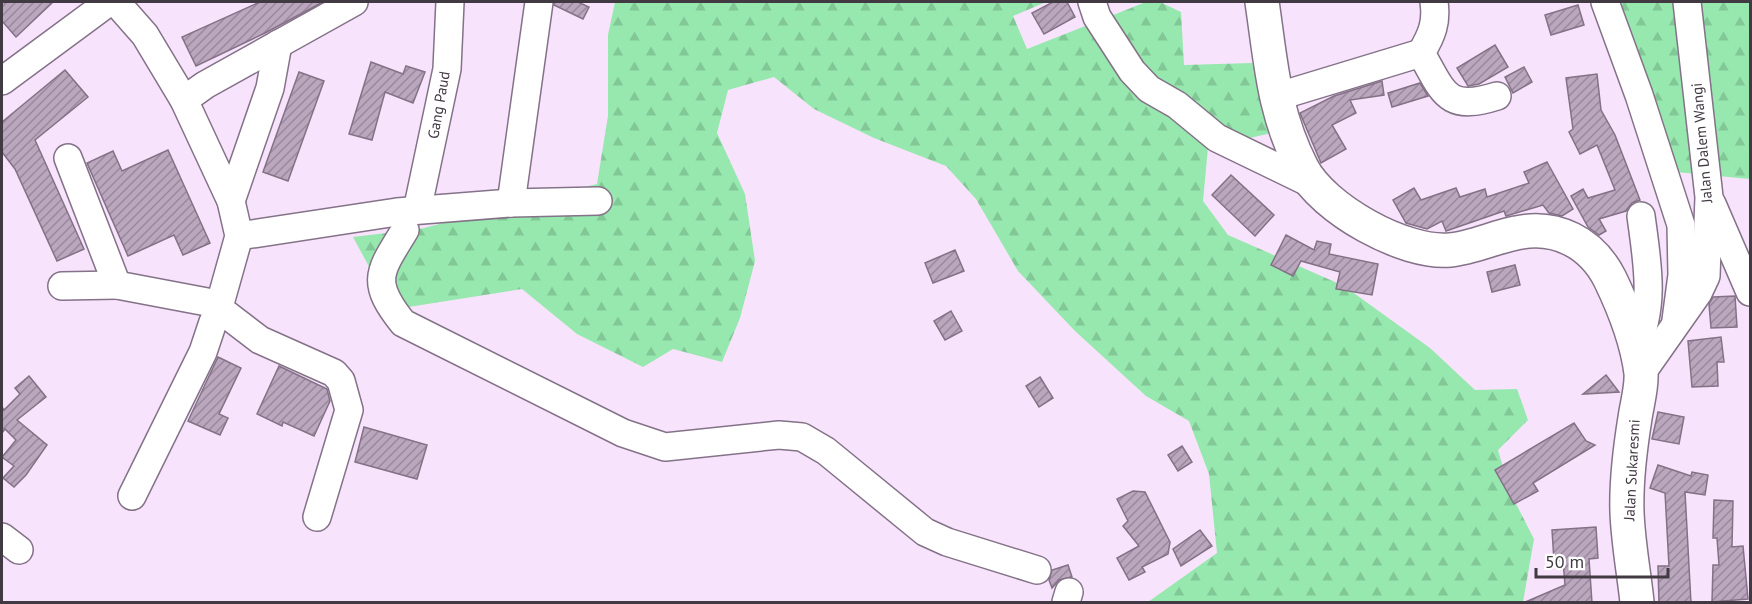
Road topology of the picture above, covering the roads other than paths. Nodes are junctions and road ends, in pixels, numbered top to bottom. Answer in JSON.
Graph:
{"nodes":[{"id":1,"x":109,"y":2,"type":"edge"},
{"id":2,"x":116,"y":2,"type":"edge"},
{"id":3,"x":354,"y":2,"type":"edge"},
{"id":4,"x":450,"y":2,"type":"edge"},
{"id":5,"x":538,"y":2,"type":"edge"},
{"id":6,"x":1092,"y":2,"type":"edge"},
{"id":7,"x":1262,"y":2,"type":"edge"},
{"id":8,"x":1434,"y":2,"type":"edge"},
{"id":9,"x":1605,"y":2,"type":"edge"},
{"id":10,"x":1687,"y":2,"type":"edge"},
{"id":11,"x":278,"y":44,"type":"junction"},
{"id":12,"x":1421,"y":52,"type":"junction"},
{"id":13,"x":2,"y":81,"type":"edge"},
{"id":14,"x":1497,"y":96,"type":"dead end"},
{"id":15,"x":1276,"y":97,"type":"junction"},
{"id":16,"x":184,"y":100,"type":"junction"},
{"id":17,"x":68,"y":158,"type":"dead end"},
{"id":18,"x":1316,"y":186,"type":"junction"},
{"id":19,"x":1709,"y":197,"type":"junction"},
{"id":20,"x":231,"y":201,"type":"junction"},
{"id":21,"x":598,"y":201,"type":"dead end"},
{"id":22,"x":512,"y":203,"type":"junction"},
{"id":23,"x":407,"y":215,"type":"junction"},
{"id":24,"x":1641,"y":216,"type":"dead end"},
{"id":25,"x":239,"y":236,"type":"junction"},
{"id":26,"x":117,"y":285,"type":"junction"},
{"id":27,"x":62,"y":286,"type":"dead end"},
{"id":28,"x":1750,"y":292,"type":"edge"},
{"id":29,"x":217,"y":309,"type":"junction"},
{"id":30,"x":1676,"y":320,"type":"junction"},
{"id":31,"x":1638,"y":362,"type":"junction"},
{"id":32,"x":132,"y":496,"type":"dead end"},
{"id":33,"x":317,"y":518,"type":"dead end"},
{"id":34,"x":1037,"y":570,"type":"dead end"},
{"id":35,"x":1637,"y":603,"type":"edge"}],
"edges":[{"from":1,"to":13,"type":"street"},
{"from":2,"to":16,"type":"street"},
{"from":3,"to":11,"type":"street"},
{"from":4,"to":23,"type":"street","name":"Gang Paud"},
{"from":5,"to":22,"type":"street"},
{"from":6,"to":18,"type":"street"},
{"from":7,"to":15,"type":"main road"},
{"from":8,"to":12,"type":"street"},
{"from":9,"to":30,"type":"street"},
{"from":10,"to":19,"type":"street","name":"Jalan Dalem Wangi"},
{"from":11,"to":16,"type":"street"},
{"from":11,"to":20,"type":"street"},
{"from":12,"to":14,"type":"street"},
{"from":12,"to":15,"type":"street"},
{"from":15,"to":18,"type":"main road"},
{"from":16,"to":20,"type":"street"},
{"from":17,"to":26,"type":"street"},
{"from":18,"to":31,"type":"main road"},
{"from":19,"to":28,"type":"street"},
{"from":19,"to":30,"type":"street","name":"Jalan Dalem Wangi"},
{"from":20,"to":25,"type":"street"},
{"from":21,"to":22,"type":"street"},
{"from":22,"to":23,"type":"street"},
{"from":23,"to":25,"type":"street"},
{"from":23,"to":34,"type":"street","name":"Gang Paud"},
{"from":24,"to":31,"type":"street"},
{"from":25,"to":29,"type":"street"},
{"from":26,"to":27,"type":"street"},
{"from":26,"to":29,"type":"street"},
{"from":29,"to":32,"type":"street"},
{"from":29,"to":33,"type":"street"},
{"from":30,"to":31,"type":"street","name":"Jalan Dalem Wangi"},
{"from":31,"to":35,"type":"main road","name":"Jalan Sukaresmi"}]}
